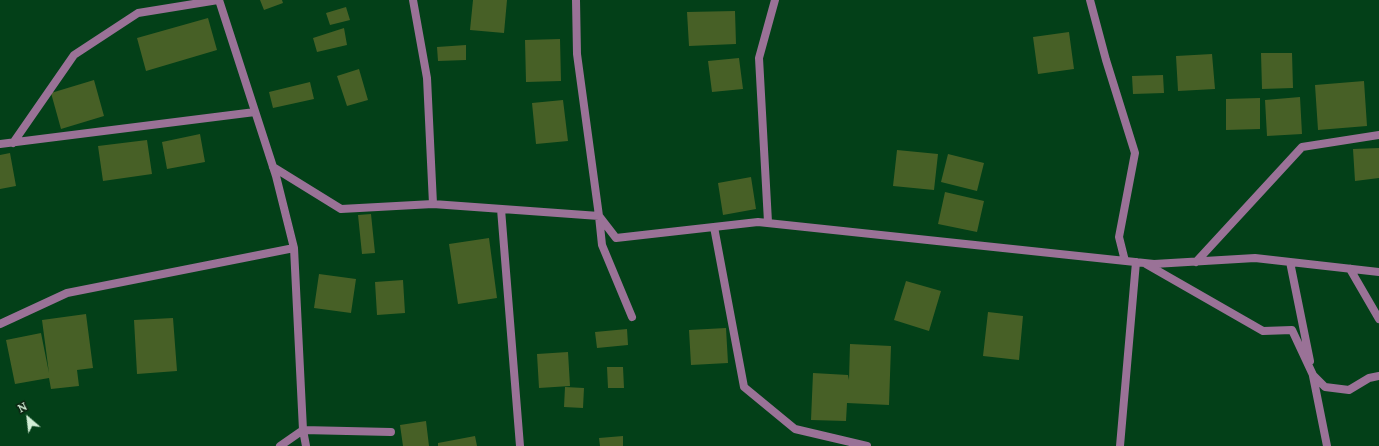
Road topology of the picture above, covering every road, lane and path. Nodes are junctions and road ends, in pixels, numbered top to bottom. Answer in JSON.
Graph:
{"nodes":[{"id":1,"x":219,"y":0,"type":"edge"},
{"id":2,"x":413,"y":0,"type":"edge"},
{"id":3,"x":576,"y":0,"type":"edge"},
{"id":4,"x":775,"y":0,"type":"edge"},
{"id":5,"x":1090,"y":0,"type":"edge"},
{"id":6,"x":255,"y":112,"type":"junction"},
{"id":7,"x":1379,"y":135,"type":"edge"},
{"id":8,"x":13,"y":142,"type":"junction"},
{"id":9,"x":0,"y":144,"type":"edge"},
{"id":10,"x":273,"y":168,"type":"junction"},
{"id":11,"x":433,"y":204,"type":"junction"},
{"id":12,"x":501,"y":209,"type":"junction"},
{"id":13,"x":600,"y":216,"type":"junction"},
{"id":14,"x":768,"y":222,"type":"junction"},
{"id":15,"x":714,"y":227,"type":"junction"},
{"id":16,"x":294,"y":248,"type":"junction"},
{"id":17,"x":1125,"y":261,"type":"junction"},
{"id":18,"x":1196,"y":262,"type":"junction"},
{"id":19,"x":1290,"y":262,"type":"junction"},
{"id":20,"x":1140,"y":263,"type":"junction"},
{"id":21,"x":1350,"y":269,"type":"junction"},
{"id":22,"x":1379,"y":272,"type":"edge"},
{"id":23,"x":632,"y":317,"type":"dead end"},
{"id":24,"x":1379,"y":319,"type":"edge"},
{"id":25,"x":0,"y":324,"type":"edge"},
{"id":26,"x":1313,"y":375,"type":"junction"},
{"id":27,"x":1379,"y":376,"type":"edge"},
{"id":28,"x":303,"y":430,"type":"junction"},
{"id":29,"x":390,"y":432,"type":"dead end"},
{"id":30,"x":280,"y":446,"type":"edge"},
{"id":31,"x":306,"y":446,"type":"edge"},
{"id":32,"x":520,"y":446,"type":"edge"},
{"id":33,"x":867,"y":446,"type":"edge"},
{"id":34,"x":1120,"y":446,"type":"edge"},
{"id":35,"x":1328,"y":446,"type":"edge"}],
"edges":[{"from":1,"to":6,"type":"street"},
{"from":1,"to":8,"type":"street"},
{"from":2,"to":11,"type":"street"},
{"from":3,"to":13,"type":"street"},
{"from":4,"to":14,"type":"street"},
{"from":5,"to":17,"type":"street"},
{"from":6,"to":8,"type":"street"},
{"from":6,"to":10,"type":"street"},
{"from":7,"to":18,"type":"street"},
{"from":8,"to":9,"type":"street"},
{"from":10,"to":11,"type":"street"},
{"from":10,"to":16,"type":"street"},
{"from":11,"to":12,"type":"street"},
{"from":12,"to":13,"type":"street"},
{"from":12,"to":32,"type":"street"},
{"from":13,"to":15,"type":"street"},
{"from":13,"to":23,"type":"street"},
{"from":14,"to":15,"type":"street"},
{"from":14,"to":17,"type":"street"},
{"from":15,"to":33,"type":"street"},
{"from":16,"to":25,"type":"street"},
{"from":16,"to":28,"type":"street"},
{"from":17,"to":20,"type":"street"},
{"from":18,"to":19,"type":"street"},
{"from":18,"to":20,"type":"street"},
{"from":19,"to":21,"type":"street"},
{"from":19,"to":26,"type":"street"},
{"from":20,"to":26,"type":"street"},
{"from":20,"to":34,"type":"street"},
{"from":21,"to":22,"type":"street"},
{"from":21,"to":24,"type":"street"},
{"from":26,"to":27,"type":"street"},
{"from":26,"to":35,"type":"street"},
{"from":28,"to":29,"type":"street"},
{"from":28,"to":30,"type":"street"},
{"from":28,"to":31,"type":"street"}]}
